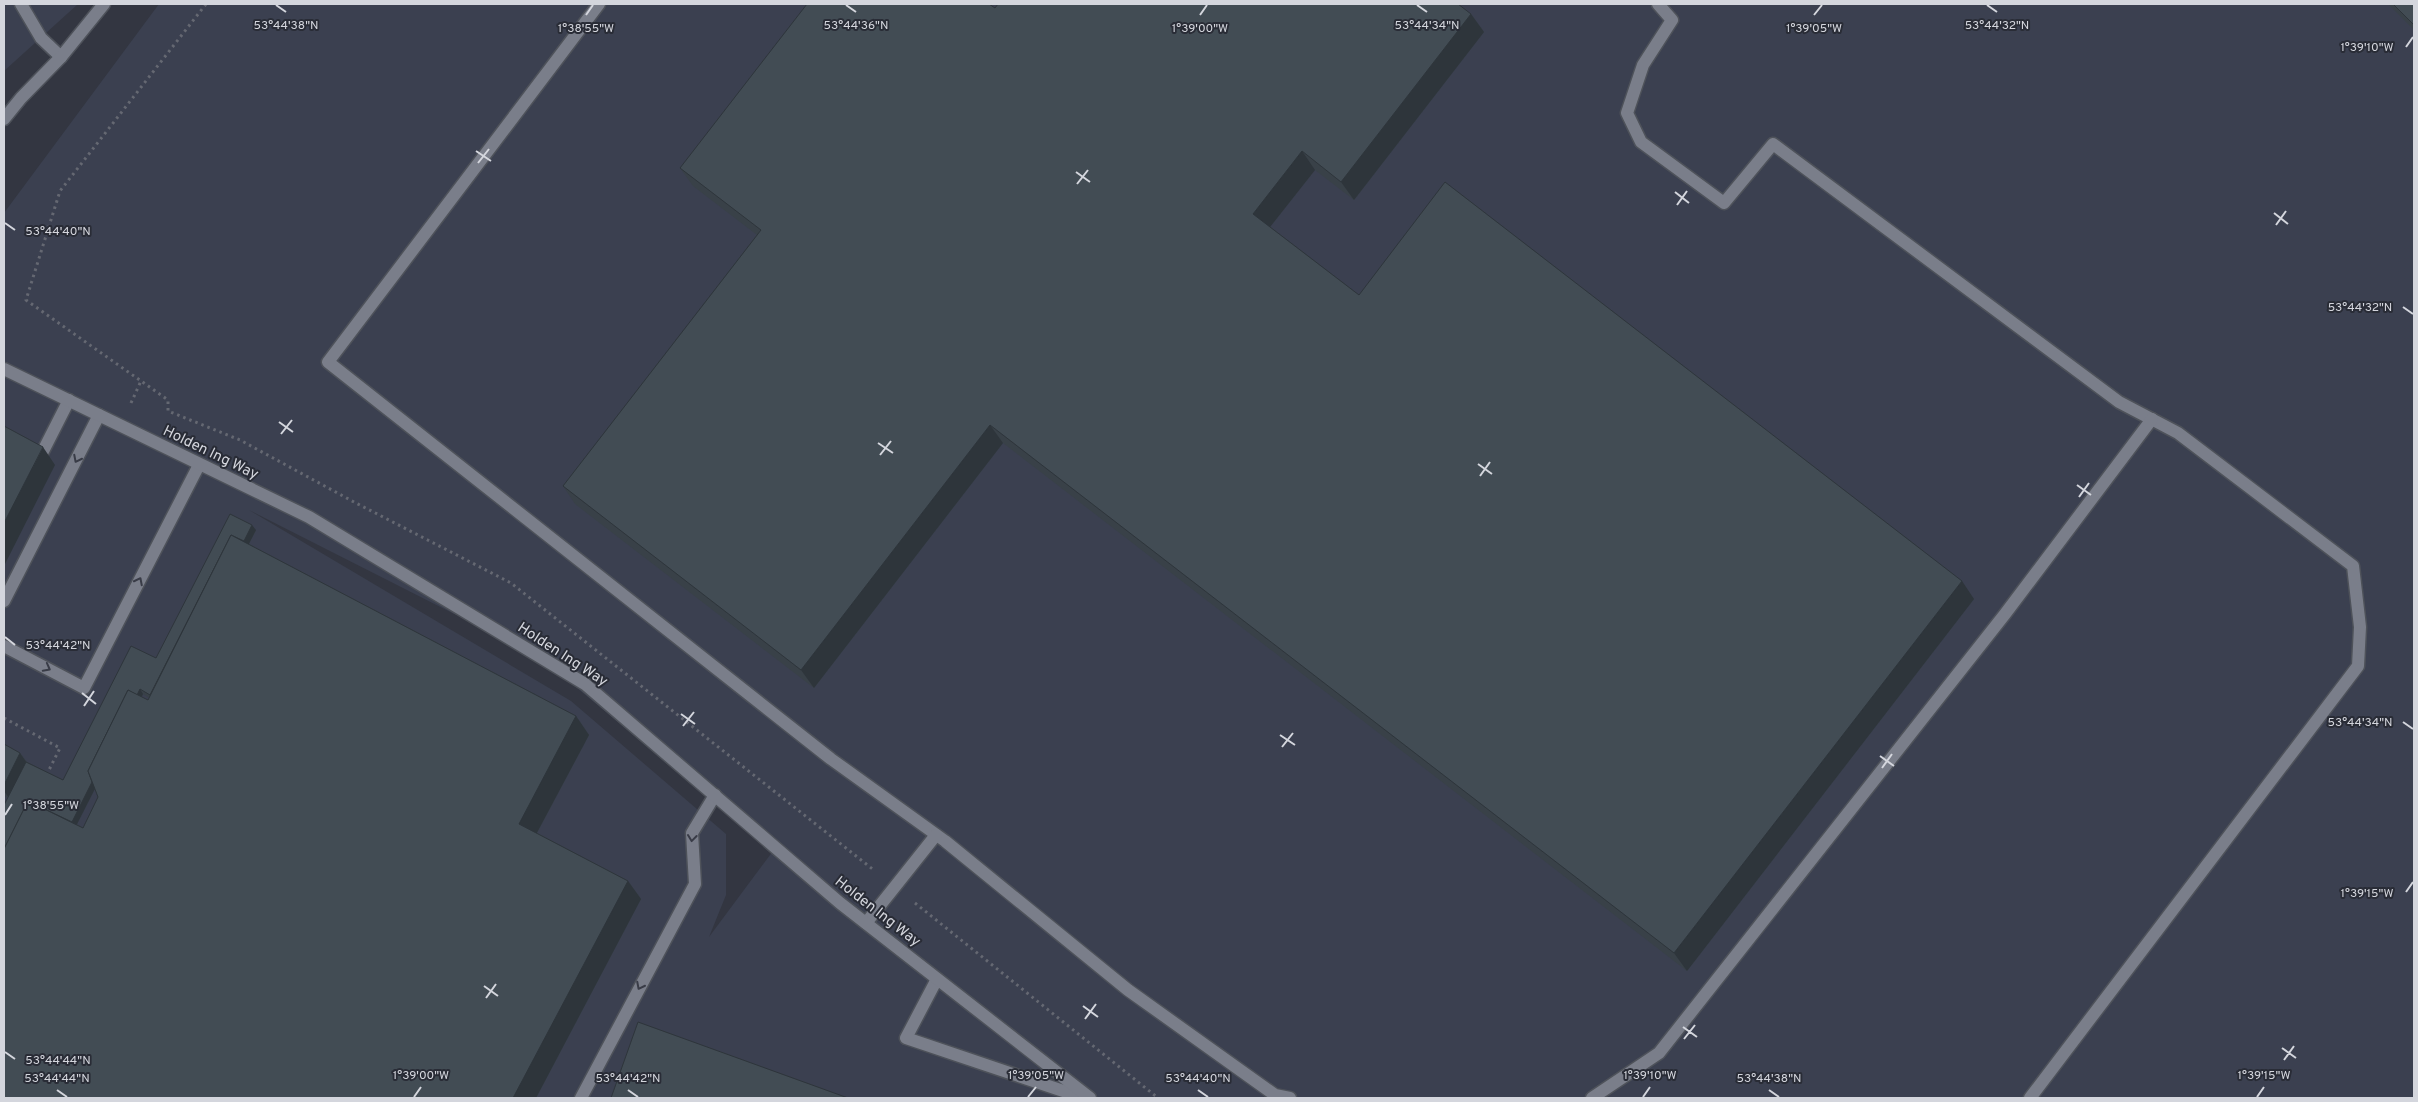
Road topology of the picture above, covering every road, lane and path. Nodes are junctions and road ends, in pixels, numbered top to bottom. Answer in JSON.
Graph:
{"nodes":[{"id":1,"x":21,"y":4,"type":"edge"},
{"id":2,"x":104,"y":4,"type":"edge"},
{"id":3,"x":206,"y":4,"type":"edge"},
{"id":4,"x":599,"y":4,"type":"edge"},
{"id":5,"x":1658,"y":4,"type":"edge"},
{"id":6,"x":61,"y":57,"type":"junction"},
{"id":7,"x":21,"y":98,"type":"junction"},
{"id":8,"x":4,"y":107,"type":"edge"},
{"id":9,"x":4,"y":119,"type":"edge"},
{"id":10,"x":4,"y":369,"type":"edge"},
{"id":11,"x":69,"y":400,"type":"junction"},
{"id":12,"x":99,"y":415,"type":"junction"},
{"id":13,"x":2152,"y":420,"type":"junction"},
{"id":14,"x":199,"y":465,"type":"junction"},
{"id":15,"x":32,"y":474,"type":"edge"},
{"id":16,"x":4,"y":601,"type":"edge"},
{"id":17,"x":4,"y":646,"type":"edge"},
{"id":18,"x":4,"y":718,"type":"edge"},
{"id":19,"x":42,"y":784,"type":"edge"},
{"id":20,"x":714,"y":796,"type":"junction"},
{"id":21,"x":936,"y":835,"type":"junction"},
{"id":22,"x":895,"y":887,"type":"junction"},
{"id":23,"x":866,"y":924,"type":"junction"},
{"id":24,"x":937,"y":979,"type":"junction"},
{"id":25,"x":581,"y":1098,"type":"edge"},
{"id":26,"x":1084,"y":1098,"type":"edge"},
{"id":27,"x":1090,"y":1098,"type":"edge"},
{"id":28,"x":1158,"y":1098,"type":"edge"},
{"id":29,"x":1290,"y":1098,"type":"edge"},
{"id":30,"x":1592,"y":1098,"type":"edge"},
{"id":31,"x":2030,"y":1098,"type":"edge"}],
"edges":[{"from":1,"to":6,"type":"street"},
{"from":2,"to":6,"type":"street"},
{"from":3,"to":22,"type":"path"},
{"from":4,"to":21,"type":"street"},
{"from":5,"to":13,"type":"street"},
{"from":6,"to":7,"type":"street"},
{"from":7,"to":8,"type":"street"},
{"from":7,"to":9,"type":"street"},
{"from":10,"to":11,"type":"street","name":"Holden Ing Way"},
{"from":11,"to":12,"type":"street","name":"Holden Ing Way"},
{"from":11,"to":15,"type":"street"},
{"from":12,"to":14,"type":"street","name":"Holden Ing Way"},
{"from":12,"to":16,"type":"street","one_way":true},
{"from":13,"to":30,"type":"street"},
{"from":13,"to":31,"type":"street"},
{"from":17,"to":14,"type":"street","one_way":true},
{"from":14,"to":20,"type":"street","name":"Holden Ing Way"},
{"from":18,"to":19,"type":"path"},
{"from":20,"to":23,"type":"street","name":"Holden Ing Way"},
{"from":20,"to":25,"type":"street","one_way":true},
{"from":21,"to":22,"type":"street"},
{"from":21,"to":29,"type":"street"},
{"from":22,"to":23,"type":"street"},
{"from":22,"to":28,"type":"path"},
{"from":23,"to":24,"type":"street","name":"Holden Ing Way"},
{"from":24,"to":26,"type":"street"},
{"from":24,"to":27,"type":"street","name":"Holden Ing Way"}]}
